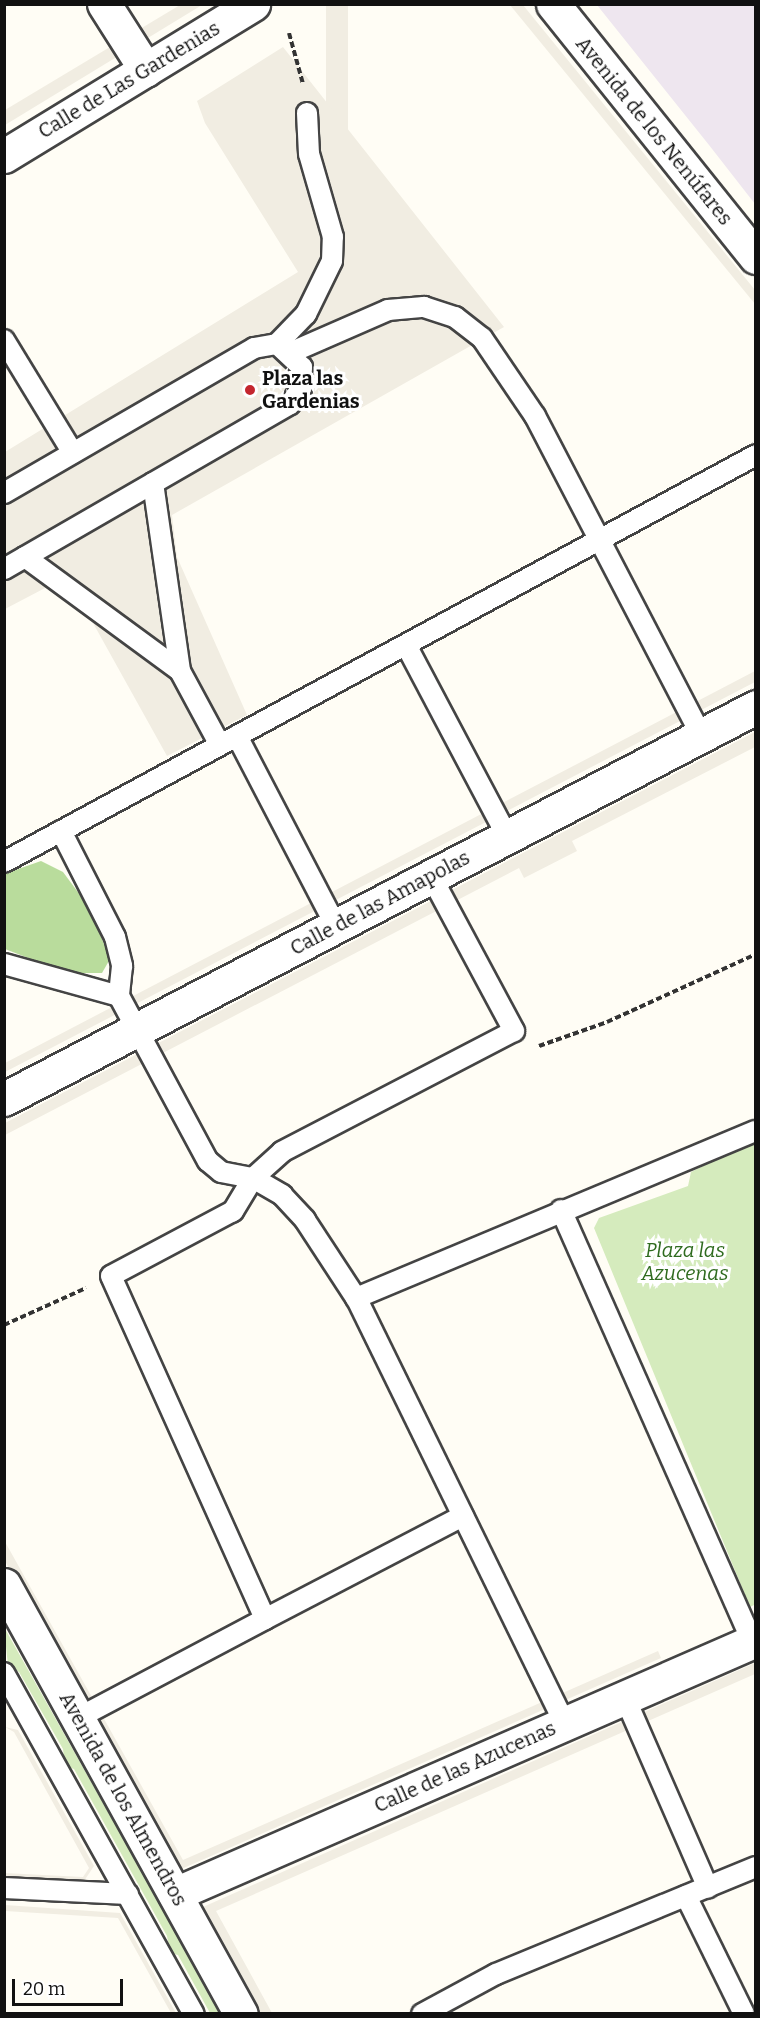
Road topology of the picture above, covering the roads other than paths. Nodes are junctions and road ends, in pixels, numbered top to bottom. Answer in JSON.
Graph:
{"nodes":[{"id":1,"x":104,"y":4,"type":"edge"},
{"id":2,"x":253,"y":4,"type":"edge"},
{"id":3,"x":553,"y":4,"type":"edge"},
{"id":4,"x":146,"y":70,"type":"junction"},
{"id":5,"x":307,"y":113,"type":"road end"},
{"id":6,"x":4,"y":156,"type":"edge"},
{"id":7,"x":756,"y":257,"type":"edge"},
{"id":8,"x":4,"y":340,"type":"edge"},
{"id":9,"x":284,"y":348,"type":"junction"},
{"id":10,"x":73,"y":453,"type":"junction"},
{"id":11,"x":756,"y":455,"type":"edge"},
{"id":12,"x":153,"y":483,"type":"junction"},
{"id":13,"x":4,"y":493,"type":"edge"},
{"id":14,"x":599,"y":540,"type":"junction"},
{"id":15,"x":25,"y":557,"type":"junction"},
{"id":16,"x":4,"y":569,"type":"edge"},
{"id":17,"x":406,"y":645,"type":"junction"},
{"id":18,"x":180,"y":671,"type":"junction"},
{"id":19,"x":756,"y":707,"type":"edge"},
{"id":20,"x":701,"y":735,"type":"junction"},
{"id":21,"x":228,"y":741,"type":"junction"},
{"id":22,"x":61,"y":831,"type":"junction"},
{"id":23,"x":507,"y":836,"type":"junction"},
{"id":24,"x":4,"y":862,"type":"edge"},
{"id":25,"x":431,"y":876,"type":"junction"},
{"id":26,"x":336,"y":926,"type":"junction"},
{"id":27,"x":4,"y":964,"type":"edge"},
{"id":28,"x":119,"y":996,"type":"junction"},
{"id":29,"x":137,"y":1030,"type":"junction"},
{"id":30,"x":4,"y":1099,"type":"edge"},
{"id":31,"x":756,"y":1131,"type":"edge"},
{"id":32,"x":253,"y":1178,"type":"junction"},
{"id":33,"x":561,"y":1210,"type":"junction"},
{"id":34,"x":356,"y":1298,"type":"junction"},
{"id":35,"x":463,"y":1516,"type":"junction"},
{"id":36,"x":4,"y":1585,"type":"edge"},
{"id":37,"x":265,"y":1619,"type":"junction"},
{"id":38,"x":754,"y":1641,"type":"edge"},
{"id":39,"x":4,"y":1673,"type":"edge"},
{"id":40,"x":626,"y":1698,"type":"junction"},
{"id":41,"x":14,"y":1707,"type":"edge"},
{"id":42,"x":78,"y":1718,"type":"junction"},
{"id":43,"x":565,"y":1724,"type":"junction"},
{"id":44,"x":756,"y":1867,"type":"edge"},
{"id":45,"x":4,"y":1888,"type":"edge"},
{"id":46,"x":708,"y":1888,"type":"junction"},
{"id":47,"x":128,"y":1894,"type":"junction"},
{"id":48,"x":175,"y":1894,"type":"junction"},
{"id":49,"x":686,"y":1896,"type":"junction"},
{"id":50,"x":194,"y":2013,"type":"edge"},
{"id":51,"x":241,"y":2013,"type":"edge"},
{"id":52,"x":422,"y":2013,"type":"edge"},
{"id":53,"x":744,"y":2013,"type":"edge"}],
"edges":[{"from":1,"to":4,"type":"street"},
{"from":2,"to":4,"type":"street","name":"Calle de Las Gardenias"},
{"from":3,"to":7,"type":"street","name":"Avenida de los Nenúfares"},
{"from":4,"to":6,"type":"street","name":"Calle de Las Gardenias"},
{"from":5,"to":9,"type":"lane"},
{"from":8,"to":10,"type":"lane"},
{"from":9,"to":10,"type":"lane"},
{"from":9,"to":12,"type":"lane"},
{"from":9,"to":14,"type":"lane"},
{"from":10,"to":13,"type":"lane"},
{"from":11,"to":14,"type":"lane"},
{"from":12,"to":15,"type":"lane"},
{"from":12,"to":18,"type":"lane"},
{"from":14,"to":17,"type":"lane"},
{"from":14,"to":20,"type":"lane"},
{"from":15,"to":16,"type":"lane"},
{"from":15,"to":18,"type":"lane"},
{"from":17,"to":21,"type":"lane"},
{"from":17,"to":23,"type":"lane"},
{"from":18,"to":21,"type":"lane"},
{"from":19,"to":20,"type":"street","name":"Calle de las Amapolas"},
{"from":20,"to":23,"type":"street","name":"Calle de las Amapolas"},
{"from":21,"to":22,"type":"lane"},
{"from":21,"to":26,"type":"lane"},
{"from":22,"to":24,"type":"lane"},
{"from":22,"to":28,"type":"lane"},
{"from":23,"to":25,"type":"street","name":"Calle de las Amapolas"},
{"from":25,"to":26,"type":"street","name":"Calle de las Amapolas"},
{"from":25,"to":32,"type":"lane"},
{"from":26,"to":29,"type":"street","name":"Calle de las Amapolas"},
{"from":27,"to":28,"type":"lane"},
{"from":28,"to":29,"type":"lane"},
{"from":29,"to":30,"type":"street","name":"Calle de las Amapolas"},
{"from":29,"to":32,"type":"lane"},
{"from":31,"to":33,"type":"lane"},
{"from":32,"to":34,"type":"lane"},
{"from":32,"to":37,"type":"lane"},
{"from":33,"to":34,"type":"lane"},
{"from":33,"to":38,"type":"lane"},
{"from":34,"to":35,"type":"lane"},
{"from":35,"to":37,"type":"lane"},
{"from":35,"to":43,"type":"lane"},
{"from":36,"to":42,"type":"street","name":"Avenida de los Almendros"},
{"from":37,"to":42,"type":"lane"},
{"from":38,"to":40,"type":"street","name":"Calle de las Azucenas"},
{"from":39,"to":41,"type":"lane"},
{"from":40,"to":43,"type":"street","name":"Calle de las Azucenas"},
{"from":40,"to":46,"type":"lane"},
{"from":41,"to":47,"type":"lane"},
{"from":42,"to":48,"type":"street","name":"Avenida de los Almendros"},
{"from":43,"to":48,"type":"street","name":"Calle de las Azucenas"},
{"from":44,"to":46,"type":"lane"},
{"from":45,"to":47,"type":"lane"},
{"from":46,"to":49,"type":"lane"},
{"from":47,"to":50,"type":"lane"},
{"from":48,"to":51,"type":"street","name":"Avenida de los Almendros"},
{"from":49,"to":52,"type":"lane"},
{"from":49,"to":53,"type":"lane"}]}
